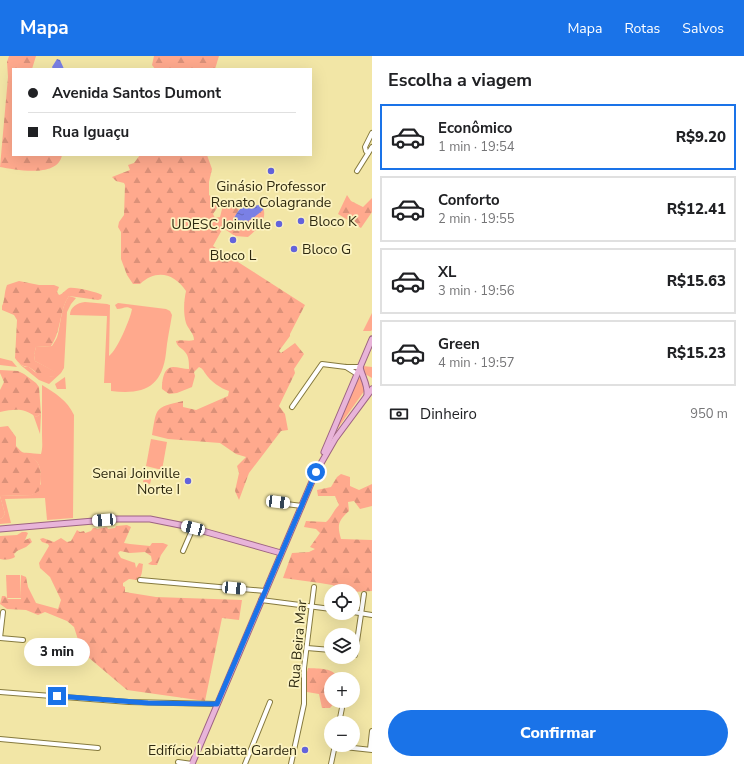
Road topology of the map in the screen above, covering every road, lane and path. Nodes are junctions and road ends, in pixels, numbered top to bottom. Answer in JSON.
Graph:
{"nodes":[{"id":1,"x":372,"y":133,"type":"edge"},
{"id":2,"x":372,"y":147,"type":"edge"},
{"id":3,"x":368,"y":153,"type":"junction"},
{"id":4,"x":357,"y":171,"type":"dead end"},
{"id":5,"x":372,"y":339,"type":"edge"},
{"id":6,"x":346,"y":367,"type":"junction"},
{"id":7,"x":360,"y":367,"type":"junction"},
{"id":8,"x":357,"y":374,"type":"junction"},
{"id":9,"x":365,"y":378,"type":"junction"},
{"id":10,"x":371,"y":381,"type":"dead end"},
{"id":11,"x":372,"y":389,"type":"edge"},
{"id":12,"x":367,"y":396,"type":"junction"},
{"id":13,"x":292,"y":407,"type":"dead end"},
{"id":14,"x":316,"y":472,"type":"junction"},
{"id":15,"x":278,"y":502,"type":"dead end"},
{"id":16,"x":302,"y":506,"type":"junction"},
{"id":17,"x":193,"y":528,"type":"junction"},
{"id":18,"x":0,"y":529,"type":"edge"},
{"id":19,"x":183,"y":551,"type":"dead end"},
{"id":20,"x":281,"y":553,"type":"junction"},
{"id":21,"x":140,"y":580,"type":"dead end"},
{"id":22,"x":314,"y":587,"type":"dead end"},
{"id":23,"x":265,"y":591,"type":"junction"},
{"id":24,"x":364,"y":594,"type":"dead end"},
{"id":25,"x":262,"y":600,"type":"junction"},
{"id":26,"x":312,"y":607,"type":"junction"},
{"id":27,"x":324,"y":608,"type":"edge"},
{"id":28,"x":3,"y":612,"type":"dead end"},
{"id":29,"x":361,"y":613,"type":"junction"},
{"id":30,"x":372,"y":615,"type":"edge"},
{"id":31,"x":359,"y":628,"type":"edge"},
{"id":32,"x":0,"y":638,"type":"edge"},
{"id":33,"x":23,"y":640,"type":"dead end"},
{"id":34,"x":307,"y":648,"type":"junction"},
{"id":35,"x":324,"y":649,"type":"edge"},
{"id":36,"x":0,"y":692,"type":"edge"},
{"id":37,"x":270,"y":702,"type":"dead end"},
{"id":38,"x":217,"y":704,"type":"junction"},
{"id":39,"x":342,"y":708,"type":"dead end"},
{"id":40,"x":340,"y":716,"type":"edge"},
{"id":41,"x":372,"y":731,"type":"edge"},
{"id":42,"x":0,"y":740,"type":"edge"},
{"id":43,"x":98,"y":748,"type":"dead end"},
{"id":44,"x":360,"y":749,"type":"edge"},
{"id":45,"x":371,"y":750,"type":"edge"},
{"id":46,"x":334,"y":752,"type":"edge"},
{"id":47,"x":178,"y":762,"type":"dead end"},
{"id":48,"x":192,"y":764,"type":"edge"},
{"id":49,"x":245,"y":764,"type":"edge"},
{"id":50,"x":291,"y":764,"type":"edge"},
{"id":51,"x":331,"y":764,"type":"edge"}],
"edges":[{"from":1,"to":3,"type":"street"},
{"from":2,"to":3,"type":"street"},
{"from":3,"to":4,"type":"street"},
{"from":5,"to":7,"type":"main road"},
{"from":6,"to":7,"type":"street"},
{"from":6,"to":8,"type":"street"},
{"from":6,"to":13,"type":"street"},
{"from":7,"to":8,"type":"main road"},
{"from":7,"to":9,"type":"main road"},
{"from":8,"to":9,"type":"main road"},
{"from":8,"to":14,"type":"main road"},
{"from":9,"to":10,"type":"main road"},
{"from":9,"to":12,"type":"main road"},
{"from":11,"to":12,"type":"main road"},
{"from":12,"to":14,"type":"main road"},
{"from":14,"to":16,"type":"main road"},
{"from":15,"to":16,"type":"street"},
{"from":16,"to":20,"type":"main road"},
{"from":17,"to":18,"type":"main road"},
{"from":17,"to":19,"type":"street"},
{"from":17,"to":20,"type":"main road"},
{"from":20,"to":23,"type":"main road"},
{"from":21,"to":23,"type":"street"},
{"from":22,"to":26,"type":"street","name":"Rua Beira Mar"},
{"from":23,"to":25,"type":"main road"},
{"from":24,"to":29,"type":"street"},
{"from":25,"to":26,"type":"street"},
{"from":25,"to":38,"type":"main road"},
{"from":26,"to":27,"type":"street"},
{"from":26,"to":34,"type":"street","name":"Rua Beira Mar"},
{"from":28,"to":32,"type":"street"},
{"from":29,"to":30,"type":"street"},
{"from":29,"to":31,"type":"street"},
{"from":32,"to":33,"type":"street"},
{"from":34,"to":35,"type":"street"},
{"from":34,"to":50,"type":"street","name":"Rua Beira Mar"},
{"from":36,"to":38,"type":"street"},
{"from":37,"to":49,"type":"street"},
{"from":38,"to":48,"type":"main road"},
{"from":39,"to":40,"type":"street"},
{"from":41,"to":45,"type":"street"},
{"from":42,"to":43,"type":"street"},
{"from":44,"to":45,"type":"street"},
{"from":46,"to":51,"type":"street"},
{"from":47,"to":48,"type":"street"}]}
